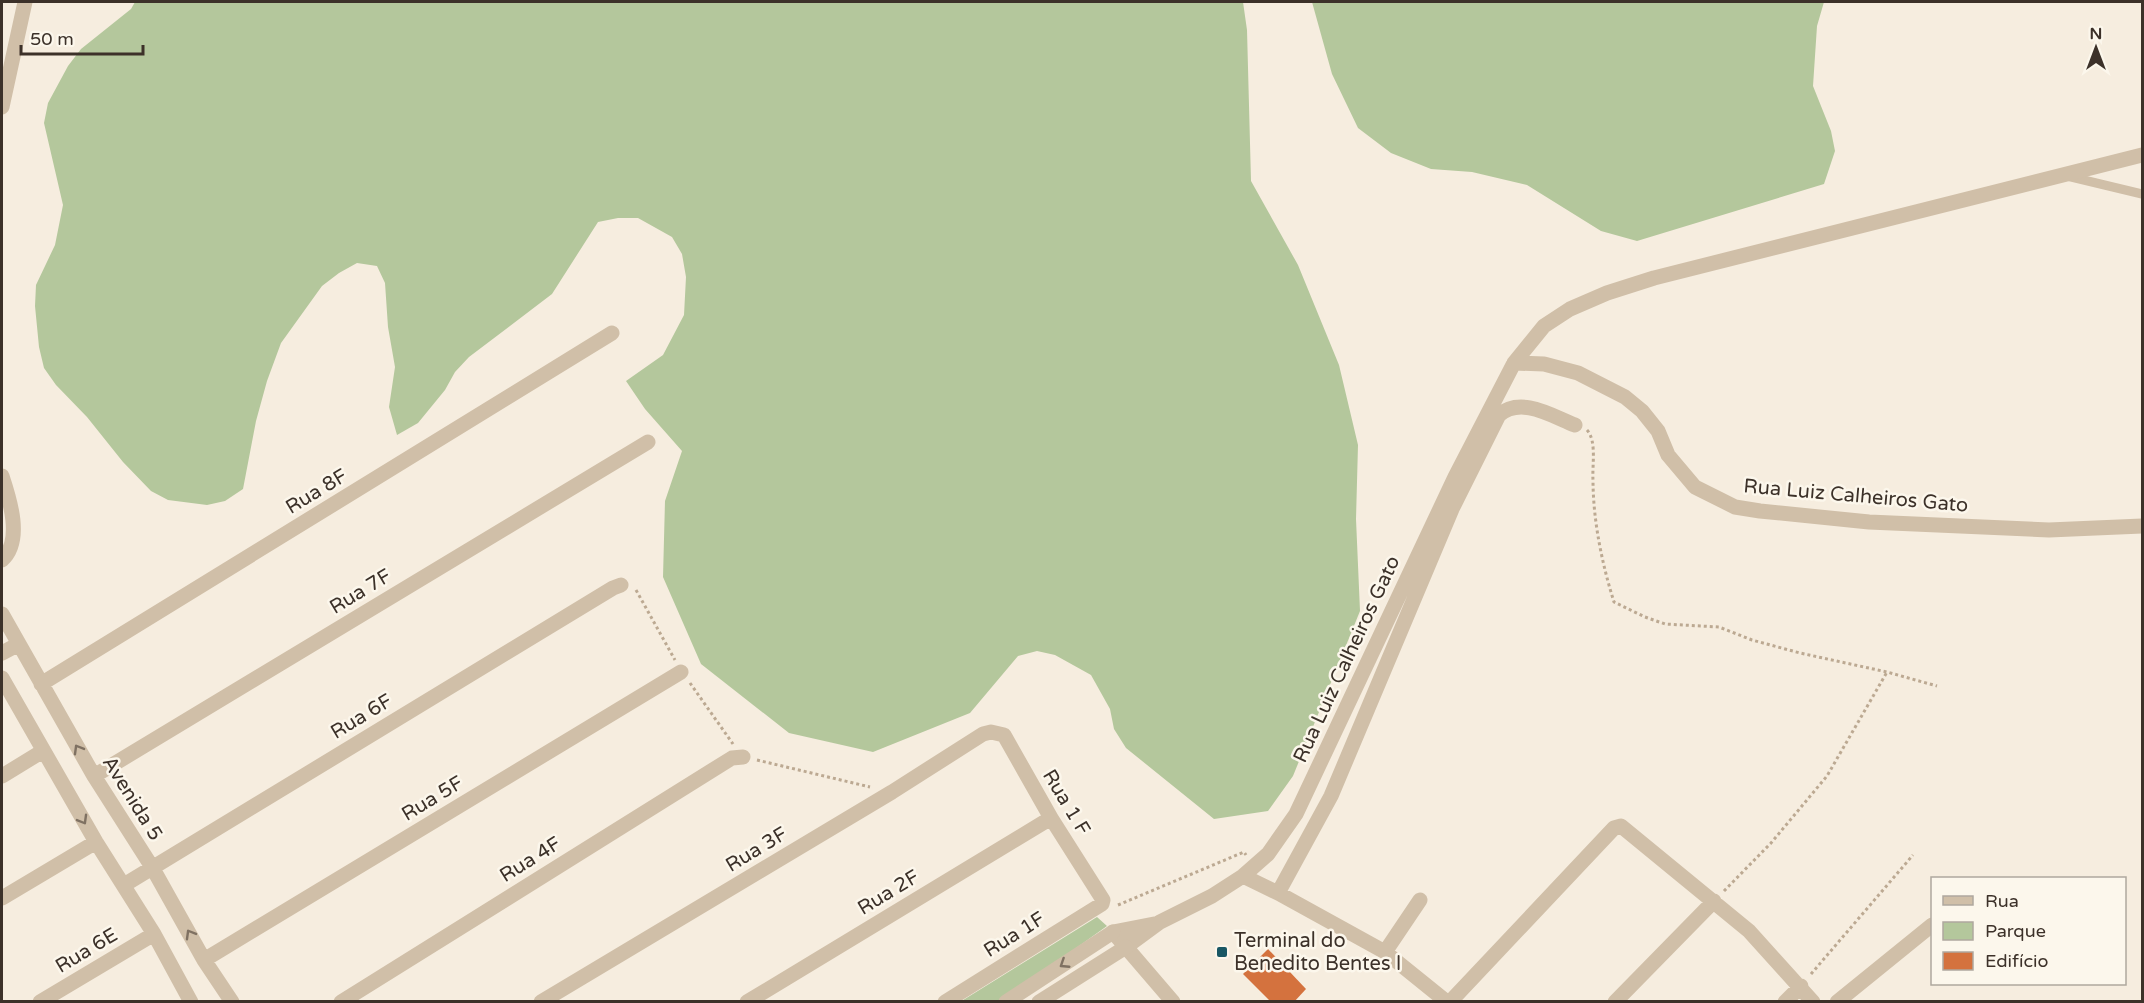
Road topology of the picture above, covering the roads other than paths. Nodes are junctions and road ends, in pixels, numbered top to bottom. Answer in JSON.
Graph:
{"nodes":[{"id":1,"x":25,"y":2,"type":"edge"},
{"id":2,"x":2,"y":107,"type":"edge"},
{"id":3,"x":2142,"y":155,"type":"edge"},
{"id":4,"x":2064,"y":176,"type":"junction"},
{"id":5,"x":2142,"y":194,"type":"edge"},
{"id":6,"x":612,"y":333,"type":"dead end"},
{"id":7,"x":1514,"y":363,"type":"junction"},
{"id":8,"x":1575,"y":425,"type":"road end"},
{"id":9,"x":648,"y":442,"type":"dead end"},
{"id":10,"x":2,"y":476,"type":"edge"},
{"id":11,"x":2142,"y":526,"type":"edge"},
{"id":12,"x":2,"y":560,"type":"edge"},
{"id":13,"x":621,"y":585,"type":"dead end"},
{"id":14,"x":2,"y":614,"type":"edge"},
{"id":15,"x":19,"y":644,"type":"junction"},
{"id":16,"x":2,"y":653,"type":"edge"},
{"id":17,"x":681,"y":672,"type":"dead end"},
{"id":18,"x":2,"y":678,"type":"edge"},
{"id":19,"x":41,"y":684,"type":"junction"},
{"id":20,"x":991,"y":732,"type":"joint"},
{"id":21,"x":43,"y":751,"type":"junction"},
{"id":22,"x":743,"y":757,"type":"road end"},
{"id":23,"x":2,"y":776,"type":"edge"},
{"id":24,"x":94,"y":776,"type":"junction"},
{"id":25,"x":1051,"y":818,"type":"junction"},
{"id":26,"x":96,"y":842,"type":"junction"},
{"id":27,"x":152,"y":867,"type":"junction"},
{"id":28,"x":1243,"y":876,"type":"junction"},
{"id":29,"x":124,"y":885,"type":"junction"},
{"id":30,"x":1278,"y":893,"type":"junction"},
{"id":31,"x":2,"y":898,"type":"edge"},
{"id":32,"x":1103,"y":900,"type":"joint"},
{"id":33,"x":1420,"y":900,"type":"dead end"},
{"id":34,"x":1714,"y":901,"type":"junction"},
{"id":35,"x":1160,"y":922,"type":"junction"},
{"id":36,"x":1931,"y":926,"type":"edge"},
{"id":37,"x":1113,"y":932,"type":"junction"},
{"id":38,"x":154,"y":934,"type":"junction"},
{"id":39,"x":1126,"y":947,"type":"junction"},
{"id":40,"x":1385,"y":952,"type":"junction"},
{"id":41,"x":204,"y":960,"type":"junction"},
{"id":42,"x":1801,"y":986,"type":"junction"},
{"id":43,"x":40,"y":1002,"type":"edge"},
{"id":44,"x":191,"y":1002,"type":"edge"},
{"id":45,"x":231,"y":1002,"type":"edge"},
{"id":46,"x":341,"y":1002,"type":"edge"},
{"id":47,"x":541,"y":1002,"type":"edge"},
{"id":48,"x":747,"y":1002,"type":"edge"},
{"id":49,"x":945,"y":1002,"type":"edge"},
{"id":50,"x":1006,"y":1002,"type":"edge"},
{"id":51,"x":1039,"y":1002,"type":"edge"},
{"id":52,"x":1173,"y":1002,"type":"edge"},
{"id":53,"x":1448,"y":1002,"type":"edge"},
{"id":54,"x":1615,"y":1002,"type":"edge"},
{"id":55,"x":1785,"y":1002,"type":"edge"},
{"id":56,"x":1813,"y":1002,"type":"edge"},
{"id":57,"x":1837,"y":1002,"type":"edge"}],
"edges":[{"from":1,"to":2,"type":"street"},
{"from":3,"to":4,"type":"street","name":"Rua Luiz Calheiros Gato"},
{"from":4,"to":5,"type":"lane"},
{"from":4,"to":7,"type":"street","name":"Rua Luiz Calheiros Gato"},
{"from":6,"to":19,"type":"street","name":"Rua 8F"},
{"from":7,"to":11,"type":"street","name":"Rua Luiz Calheiros Gato"},
{"from":7,"to":28,"type":"street","name":"Rua Luiz Calheiros Gato"},
{"from":8,"to":30,"type":"street"},
{"from":9,"to":24,"type":"street","name":"Rua 7F"},
{"from":10,"to":12,"type":"street"},
{"from":13,"to":27,"type":"street","name":"Rua 6F"},
{"from":14,"to":15,"type":"street","name":"Avenida 5"},
{"from":15,"to":16,"type":"street"},
{"from":15,"to":19,"type":"street","name":"Avenida 5"},
{"from":17,"to":41,"type":"street","name":"Rua 5F"},
{"from":18,"to":21,"type":"street"},
{"from":24,"to":19,"type":"street","name":"Avenida 5","one_way":true},
{"from":20,"to":25,"type":"street","name":"Rua 1 F"},
{"from":20,"to":47,"type":"street","name":"Rua 3F"},
{"from":21,"to":23,"type":"street"},
{"from":21,"to":26,"type":"street","one_way":true},
{"from":22,"to":46,"type":"street","name":"Rua 4F"},
{"from":24,"to":27,"type":"street","name":"Avenida 5"},
{"from":25,"to":32,"type":"street","name":"Rua 1 F"},
{"from":25,"to":48,"type":"street","name":"Rua 2F"},
{"from":26,"to":29,"type":"street"},
{"from":26,"to":31,"type":"street"},
{"from":27,"to":29,"type":"street","name":"Rua 6F"},
{"from":41,"to":27,"type":"street","name":"Avenida 5","one_way":true},
{"from":28,"to":30,"type":"street"},
{"from":28,"to":35,"type":"street","name":"Rua Luiz Calheiros Gato"},
{"from":29,"to":38,"type":"street"},
{"from":30,"to":40,"type":"street"},
{"from":32,"to":49,"type":"street","name":"Rua 1F"},
{"from":33,"to":40,"type":"street"},
{"from":34,"to":42,"type":"street"},
{"from":34,"to":53,"type":"street"},
{"from":34,"to":54,"type":"street"},
{"from":35,"to":37,"type":"street","name":"Rua Luiz Calheiros Gato"},
{"from":35,"to":39,"type":"street","name":"Rua Luiz Calheiros Gato"},
{"from":36,"to":57,"type":"street"},
{"from":37,"to":39,"type":"street"},
{"from":37,"to":50,"type":"street","one_way":true},
{"from":38,"to":43,"type":"street","name":"Rua 6E"},
{"from":38,"to":44,"type":"street"},
{"from":39,"to":51,"type":"street","name":"Rua Luiz Calheiros Gato"},
{"from":39,"to":52,"type":"street"},
{"from":40,"to":53,"type":"street"},
{"from":41,"to":45,"type":"street","name":"Avenida 5"},
{"from":42,"to":55,"type":"street"},
{"from":42,"to":56,"type":"street"}]}
